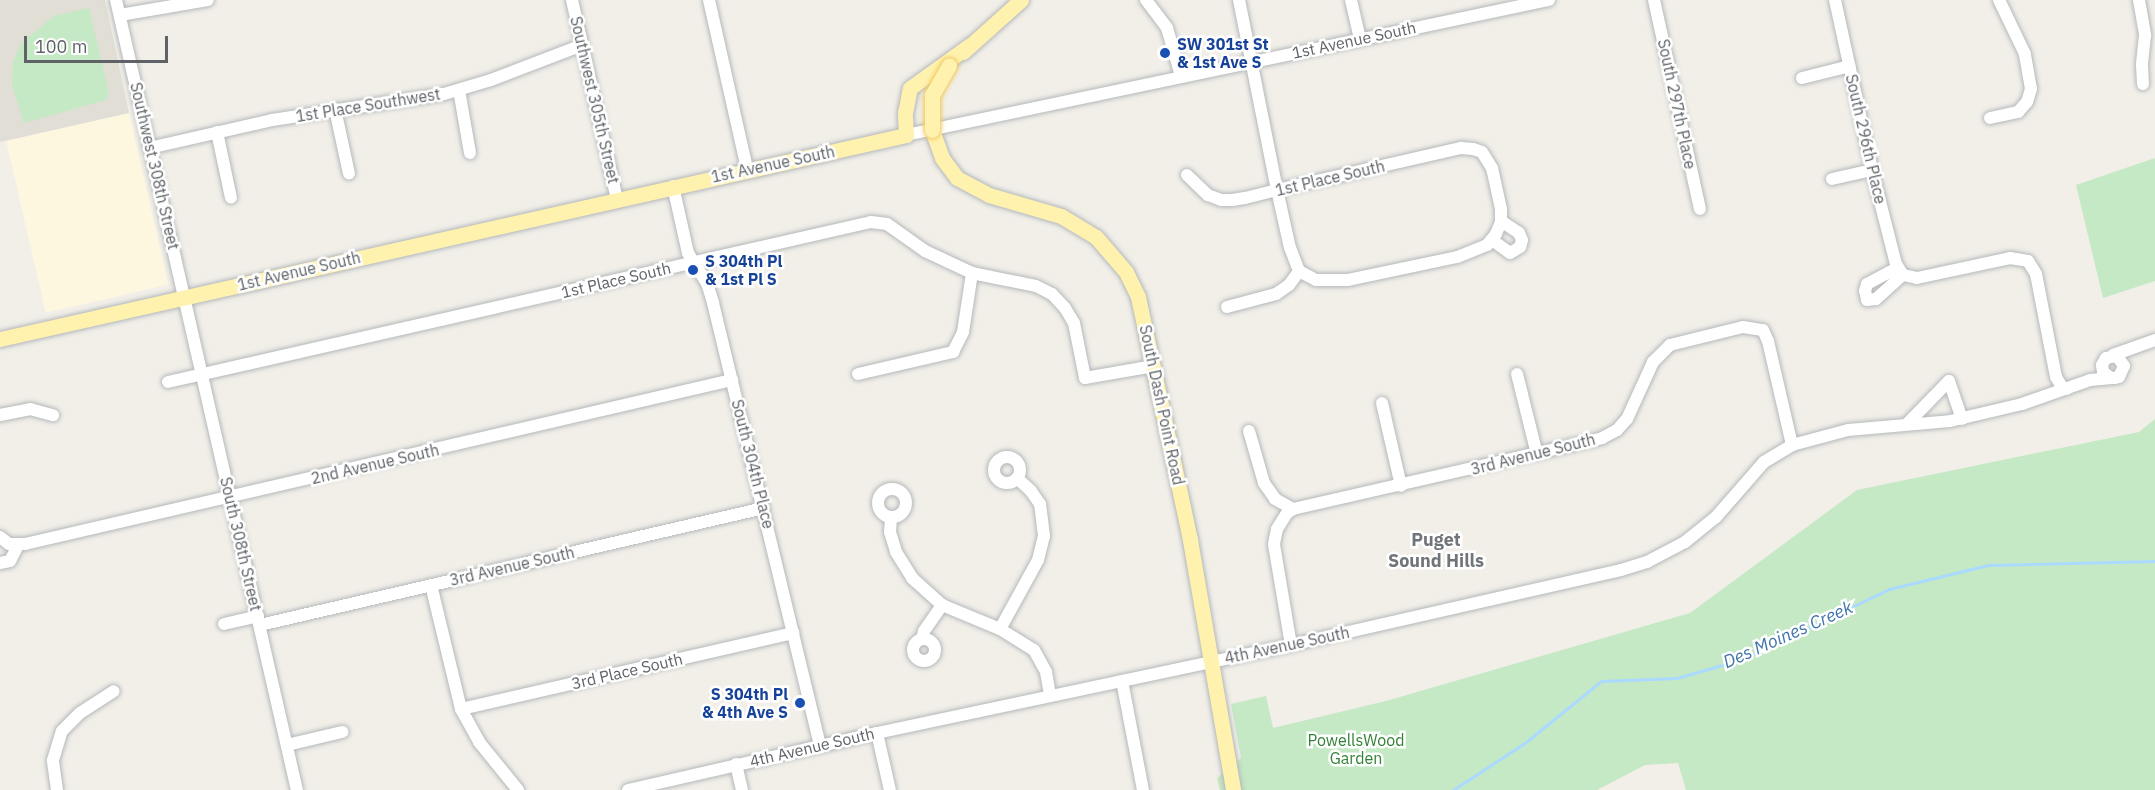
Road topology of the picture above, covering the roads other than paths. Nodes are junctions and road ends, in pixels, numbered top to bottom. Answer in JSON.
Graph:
{"nodes":[{"id":1,"x":116,"y":0,"type":"edge"},
{"id":2,"x":208,"y":0,"type":"edge"},
{"id":3,"x":572,"y":0,"type":"edge"},
{"id":4,"x":709,"y":0,"type":"edge"},
{"id":5,"x":1022,"y":0,"type":"edge"},
{"id":6,"x":1146,"y":0,"type":"edge"},
{"id":7,"x":1239,"y":0,"type":"edge"},
{"id":8,"x":1351,"y":0,"type":"edge"},
{"id":9,"x":1549,"y":0,"type":"edge"},
{"id":10,"x":1654,"y":0,"type":"edge"},
{"id":11,"x":1835,"y":0,"type":"edge"},
{"id":12,"x":1999,"y":0,"type":"edge"},
{"id":13,"x":2139,"y":0,"type":"edge"},
{"id":14,"x":120,"y":15,"type":"junction"},
{"id":15,"x":1360,"y":39,"type":"junction"},
{"id":16,"x":582,"y":45,"type":"junction"},
{"id":17,"x":970,"y":45,"type":"junction"},
{"id":18,"x":1251,"y":62,"type":"junction"},
{"id":19,"x":1850,"y":66,"type":"junction"},
{"id":20,"x":1181,"y":76,"type":"junction"},
{"id":21,"x":1802,"y":78,"type":"dead end"},
{"id":22,"x":2143,"y":84,"type":"dead end"},
{"id":23,"x":459,"y":90,"type":"junction"},
{"id":24,"x":335,"y":109,"type":"junction"},
{"id":25,"x":1990,"y":118,"type":"dead end"},
{"id":26,"x":217,"y":132,"type":"junction"},
{"id":27,"x":906,"y":135,"type":"junction"},
{"id":28,"x":149,"y":148,"type":"junction"},
{"id":29,"x":470,"y":153,"type":"dead end"},
{"id":30,"x":747,"y":169,"type":"junction"},
{"id":31,"x":1872,"y":170,"type":"junction"},
{"id":32,"x":349,"y":174,"type":"dead end"},
{"id":33,"x":1187,"y":175,"type":"dead end"},
{"id":34,"x":1832,"y":179,"type":"dead end"},
{"id":35,"x":673,"y":186,"type":"junction"},
{"id":36,"x":1277,"y":190,"type":"junction"},
{"id":37,"x":231,"y":198,"type":"dead end"},
{"id":38,"x":617,"y":199,"type":"junction"},
{"id":39,"x":1700,"y":208,"type":"dead end"},
{"id":40,"x":1501,"y":221,"type":"junction"},
{"id":41,"x":1494,"y":237,"type":"junction"},
{"id":42,"x":693,"y":262,"type":"junction"},
{"id":43,"x":1299,"y":271,"type":"junction"},
{"id":44,"x":972,"y":273,"type":"junction"},
{"id":45,"x":185,"y":297,"type":"junction"},
{"id":46,"x":1227,"y":307,"type":"dead end"},
{"id":47,"x":0,"y":339,"type":"edge"},
{"id":48,"x":2155,"y":340,"type":"edge"},
{"id":49,"x":2138,"y":346,"type":"junction"},
{"id":50,"x":2113,"y":355,"type":"junction"},
{"id":51,"x":1154,"y":366,"type":"junction"},
{"id":52,"x":2102,"y":366,"type":"junction"},
{"id":53,"x":2124,"y":366,"type":"junction"},
{"id":54,"x":203,"y":374,"type":"junction"},
{"id":55,"x":858,"y":374,"type":"dead end"},
{"id":56,"x":1517,"y":374,"type":"dead end"},
{"id":57,"x":2111,"y":378,"type":"junction"},
{"id":58,"x":732,"y":380,"type":"junction"},
{"id":59,"x":2090,"y":380,"type":"junction"},
{"id":60,"x":168,"y":382,"type":"dead end"},
{"id":61,"x":2067,"y":389,"type":"junction"},
{"id":62,"x":1382,"y":403,"type":"dead end"},
{"id":63,"x":0,"y":415,"type":"edge"},
{"id":64,"x":53,"y":415,"type":"dead end"},
{"id":65,"x":1962,"y":419,"type":"junction"},
{"id":66,"x":1906,"y":424,"type":"junction"},
{"id":67,"x":1249,"y":431,"type":"dead end"},
{"id":68,"x":1792,"y":445,"type":"junction"},
{"id":69,"x":1537,"y":454,"type":"junction"},
{"id":70,"x":1017,"y":478,"type":"dead end"},
{"id":71,"x":1401,"y":486,"type":"junction"},
{"id":72,"x":231,"y":498,"type":"junction"},
{"id":73,"x":764,"y":508,"type":"junction"},
{"id":74,"x":1293,"y":509,"type":"junction"},
{"id":75,"x":891,"y":518,"type":"dead end"},
{"id":76,"x":9,"y":542,"type":"edge"},
{"id":77,"x":0,"y":562,"type":"edge"},
{"id":78,"x":431,"y":585,"type":"junction"},
{"id":79,"x":942,"y":605,"type":"junction"},
{"id":80,"x":259,"y":621,"type":"junction"},
{"id":81,"x":224,"y":624,"type":"dead end"},
{"id":82,"x":1000,"y":629,"type":"junction"},
{"id":83,"x":793,"y":633,"type":"junction"},
{"id":84,"x":922,"y":639,"type":"dead end"},
{"id":85,"x":1291,"y":645,"type":"junction"},
{"id":86,"x":1209,"y":662,"type":"junction"},
{"id":87,"x":1122,"y":681,"type":"junction"},
{"id":88,"x":114,"y":691,"type":"dead end"},
{"id":89,"x":1050,"y":695,"type":"junction"},
{"id":90,"x":461,"y":709,"type":"junction"},
{"id":91,"x":342,"y":732,"type":"dead end"},
{"id":92,"x":877,"y":733,"type":"junction"},
{"id":93,"x":287,"y":745,"type":"junction"},
{"id":94,"x":820,"y":746,"type":"junction"},
{"id":95,"x":736,"y":764,"type":"junction"},
{"id":96,"x":57,"y":790,"type":"edge"},
{"id":97,"x":297,"y":790,"type":"edge"},
{"id":98,"x":518,"y":790,"type":"edge"},
{"id":99,"x":628,"y":790,"type":"edge"},
{"id":100,"x":742,"y":790,"type":"edge"},
{"id":101,"x":890,"y":790,"type":"edge"},
{"id":102,"x":1143,"y":790,"type":"edge"},
{"id":103,"x":1233,"y":790,"type":"edge"}],
"edges":[{"from":1,"to":14,"type":"street","name":"Southwest 308th Street"},
{"from":2,"to":14,"type":"street"},
{"from":3,"to":16,"type":"street","name":"Southwest 305th Street"},
{"from":4,"to":30,"type":"street"},
{"from":5,"to":17,"type":"main road"},
{"from":6,"to":20,"type":"street"},
{"from":7,"to":18,"type":"street"},
{"from":8,"to":15,"type":"street"},
{"from":9,"to":15,"type":"street","name":"1st Avenue South"},
{"from":10,"to":39,"type":"street","name":"South 297th Place"},
{"from":11,"to":19,"type":"street","name":"South 296th Place"},
{"from":12,"to":25,"type":"street"},
{"from":13,"to":22,"type":"street"},
{"from":14,"to":28,"type":"street","name":"Southwest 308th Street"},
{"from":15,"to":18,"type":"street","name":"1st Avenue South"},
{"from":16,"to":23,"type":"street","name":"1st Place Southwest"},
{"from":16,"to":38,"type":"street","name":"Southwest 305th Street"},
{"from":17,"to":27,"type":"main road"},
{"from":17,"to":51,"type":"main road","name":"South Dash Point Road","bridge":true},
{"from":18,"to":20,"type":"street","name":"1st Avenue South"},
{"from":18,"to":36,"type":"street"},
{"from":19,"to":21,"type":"street"},
{"from":19,"to":31,"type":"street","name":"South 296th Place"},
{"from":20,"to":27,"type":"street","name":"1st Avenue South"},
{"from":23,"to":24,"type":"street","name":"1st Place Southwest"},
{"from":23,"to":29,"type":"street"},
{"from":24,"to":26,"type":"street","name":"1st Place Southwest"},
{"from":24,"to":32,"type":"street"},
{"from":26,"to":28,"type":"street","name":"1st Place Southwest"},
{"from":26,"to":37,"type":"street"},
{"from":27,"to":30,"type":"main road","name":"1st Avenue South"},
{"from":28,"to":45,"type":"street","name":"Southwest 308th Street"},
{"from":30,"to":35,"type":"main road","name":"1st Avenue South"},
{"from":31,"to":34,"type":"street"},
{"from":31,"to":61,"type":"street","name":"South 296th Place"},
{"from":33,"to":36,"type":"street","name":"1st Place South"},
{"from":35,"to":38,"type":"main road","name":"1st Avenue South"},
{"from":35,"to":42,"type":"street","name":"South 304th Place"},
{"from":36,"to":40,"type":"street","name":"1st Place South"},
{"from":36,"to":43,"type":"street"},
{"from":38,"to":45,"type":"main road","name":"1st Avenue South"},
{"from":40,"to":41,"type":"street"},
{"from":40,"to":41,"type":"street"},
{"from":41,"to":43,"type":"street"},
{"from":42,"to":44,"type":"street","name":"1st Place South"},
{"from":42,"to":54,"type":"street","name":"1st Place South"},
{"from":42,"to":58,"type":"street","name":"South 304th Place"},
{"from":43,"to":46,"type":"street"},
{"from":44,"to":51,"type":"street","name":"1st Place South"},
{"from":44,"to":55,"type":"street"},
{"from":45,"to":47,"type":"main road","name":"1st Avenue South"},
{"from":45,"to":54,"type":"street","name":"South 308th Street"},
{"from":48,"to":49,"type":"street"},
{"from":49,"to":50,"type":"street"},
{"from":49,"to":53,"type":"street"},
{"from":50,"to":52,"type":"street"},
{"from":50,"to":53,"type":"street"},
{"from":51,"to":86,"type":"main road","name":"South Dash Point Road"},
{"from":52,"to":57,"type":"street"},
{"from":52,"to":59,"type":"street","name":"4th Avenue South"},
{"from":53,"to":57,"type":"street"},
{"from":54,"to":60,"type":"street","name":"1st Place South"},
{"from":54,"to":72,"type":"street","name":"South 308th Street"},
{"from":56,"to":69,"type":"street"},
{"from":57,"to":59,"type":"street","name":"4th Avenue South"},
{"from":58,"to":72,"type":"street","name":"2nd Avenue South"},
{"from":58,"to":73,"type":"street","name":"South 304th Place"},
{"from":59,"to":61,"type":"street","name":"4th Avenue South"},
{"from":61,"to":65,"type":"street","name":"4th Avenue South"},
{"from":62,"to":71,"type":"street"},
{"from":63,"to":64,"type":"street"},
{"from":65,"to":66,"type":"street","name":"4th Avenue South"},
{"from":65,"to":66,"type":"street"},
{"from":66,"to":68,"type":"street","name":"4th Avenue South"},
{"from":67,"to":74,"type":"street"},
{"from":68,"to":69,"type":"street","name":"3rd Avenue South"},
{"from":68,"to":85,"type":"street","name":"4th Avenue South"},
{"from":69,"to":71,"type":"street","name":"3rd Avenue South"},
{"from":70,"to":82,"type":"street"},
{"from":71,"to":74,"type":"street","name":"3rd Avenue South"},
{"from":72,"to":76,"type":"street","name":"2nd Avenue South"},
{"from":72,"to":80,"type":"street","name":"South 308th Street"},
{"from":73,"to":78,"type":"street","name":"3rd Avenue South"},
{"from":73,"to":83,"type":"street","name":"South 304th Place"},
{"from":74,"to":85,"type":"street"},
{"from":75,"to":79,"type":"street"},
{"from":76,"to":77,"type":"street","name":"2nd Avenue South"},
{"from":78,"to":80,"type":"street","name":"3rd Avenue South"},
{"from":78,"to":90,"type":"street"},
{"from":79,"to":82,"type":"street"},
{"from":79,"to":84,"type":"street"},
{"from":80,"to":81,"type":"street","name":"3rd Avenue South"},
{"from":80,"to":93,"type":"street","name":"South 308th Street"},
{"from":82,"to":89,"type":"street"},
{"from":83,"to":90,"type":"street","name":"3rd Place South"},
{"from":83,"to":94,"type":"street","name":"South 304th Place"},
{"from":85,"to":86,"type":"street","name":"4th Avenue South"},
{"from":86,"to":87,"type":"street","name":"4th Avenue South"},
{"from":86,"to":103,"type":"main road","name":"South Dash Point Road"},
{"from":87,"to":89,"type":"street","name":"4th Avenue South"},
{"from":87,"to":102,"type":"street"},
{"from":88,"to":96,"type":"street"},
{"from":89,"to":92,"type":"street","name":"4th Avenue South"},
{"from":90,"to":98,"type":"street"},
{"from":91,"to":93,"type":"street"},
{"from":92,"to":94,"type":"street","name":"4th Avenue South"},
{"from":92,"to":101,"type":"street"},
{"from":93,"to":97,"type":"street","name":"South 308th Street"},
{"from":94,"to":95,"type":"street","name":"4th Avenue South"},
{"from":95,"to":99,"type":"street","name":"4th Avenue South"},
{"from":95,"to":100,"type":"street"}]}
